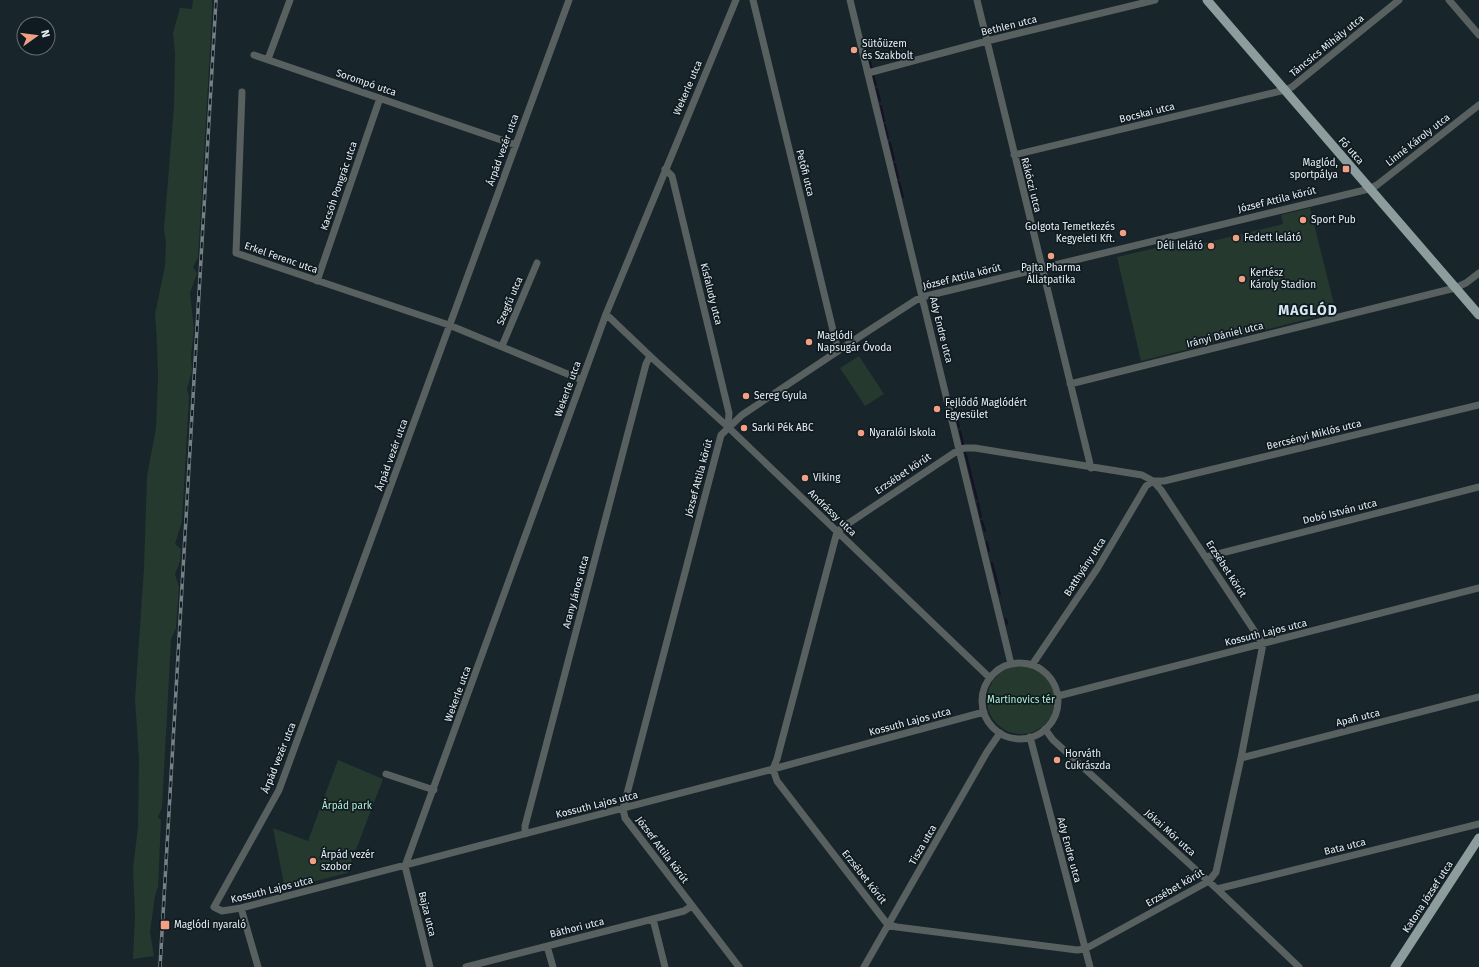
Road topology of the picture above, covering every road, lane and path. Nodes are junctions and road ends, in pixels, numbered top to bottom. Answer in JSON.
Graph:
{"nodes":[{"id":1,"x":290,"y":0,"type":"edge"},
{"id":2,"x":569,"y":0,"type":"edge"},
{"id":3,"x":736,"y":0,"type":"edge"},
{"id":4,"x":752,"y":0,"type":"edge"},
{"id":5,"x":850,"y":0,"type":"edge"},
{"id":6,"x":977,"y":0,"type":"edge"},
{"id":7,"x":1155,"y":0,"type":"edge"},
{"id":8,"x":1207,"y":0,"type":"edge"},
{"id":9,"x":1399,"y":0,"type":"edge"},
{"id":10,"x":1449,"y":0,"type":"edge"},
{"id":11,"x":1479,"y":35,"type":"edge"},
{"id":12,"x":987,"y":41,"type":"junction"},
{"id":13,"x":254,"y":54,"type":"dead end"},
{"id":14,"x":268,"y":59,"type":"junction"},
{"id":15,"x":868,"y":73,"type":"junction"},
{"id":16,"x":1285,"y":90,"type":"junction"},
{"id":17,"x":242,"y":92,"type":"dead end"},
{"id":18,"x":380,"y":98,"type":"junction"},
{"id":19,"x":1479,"y":105,"type":"edge"},
{"id":20,"x":516,"y":145,"type":"junction"},
{"id":21,"x":1014,"y":155,"type":"junction"},
{"id":22,"x":666,"y":169,"type":"junction"},
{"id":23,"x":1369,"y":189,"type":"junction"},
{"id":24,"x":537,"y":263,"type":"dead end"},
{"id":25,"x":1042,"y":268,"type":"junction"},
{"id":26,"x":1479,"y":273,"type":"edge"},
{"id":27,"x":318,"y":281,"type":"junction"},
{"id":28,"x":1456,"y":288,"type":"junction"},
{"id":29,"x":922,"y":297,"type":"junction"},
{"id":30,"x":606,"y":314,"type":"junction"},
{"id":31,"x":1479,"y":316,"type":"edge"},
{"id":32,"x":450,"y":324,"type":"junction"},
{"id":33,"x":502,"y":346,"type":"junction"},
{"id":34,"x":838,"y":351,"type":"junction"},
{"id":35,"x":650,"y":356,"type":"junction"},
{"id":36,"x":582,"y":380,"type":"junction"},
{"id":37,"x":1070,"y":384,"type":"junction"},
{"id":38,"x":1479,"y":405,"type":"edge"},
{"id":39,"x":728,"y":427,"type":"junction"},
{"id":40,"x":960,"y":450,"type":"junction"},
{"id":41,"x":1091,"y":468,"type":"junction"},
{"id":42,"x":1154,"y":481,"type":"junction"},
{"id":43,"x":1479,"y":487,"type":"edge"},
{"id":44,"x":837,"y":532,"type":"junction"},
{"id":45,"x":1206,"y":557,"type":"junction"},
{"id":46,"x":1479,"y":588,"type":"edge"},
{"id":47,"x":1263,"y":644,"type":"junction"},
{"id":48,"x":1011,"y":664,"type":"junction"},
{"id":49,"x":1032,"y":665,"type":"junction"},
{"id":50,"x":990,"y":678,"type":"junction"},
{"id":51,"x":1058,"y":696,"type":"junction"},
{"id":52,"x":1479,"y":697,"type":"edge"},
{"id":53,"x":984,"y":712,"type":"junction"},
{"id":54,"x":1045,"y":729,"type":"junction"},
{"id":55,"x":1000,"y":733,"type":"junction"},
{"id":56,"x":1030,"y":738,"type":"junction"},
{"id":57,"x":1241,"y":758,"type":"junction"},
{"id":58,"x":773,"y":769,"type":"junction"},
{"id":59,"x":386,"y":774,"type":"dead end"},
{"id":60,"x":434,"y":790,"type":"junction"},
{"id":61,"x":623,"y":809,"type":"junction"},
{"id":62,"x":1479,"y":824,"type":"edge"},
{"id":63,"x":525,"y":834,"type":"junction"},
{"id":64,"x":1479,"y":838,"type":"edge"},
{"id":65,"x":405,"y":866,"type":"junction"},
{"id":66,"x":1209,"y":882,"type":"junction"},
{"id":67,"x":1217,"y":888,"type":"junction"},
{"id":68,"x":692,"y":906,"type":"junction"},
{"id":69,"x":214,"y":907,"type":"joint"},
{"id":70,"x":241,"y":908,"type":"junction"},
{"id":71,"x":653,"y":919,"type":"junction"},
{"id":72,"x":888,"y":925,"type":"junction"},
{"id":73,"x":547,"y":946,"type":"junction"},
{"id":74,"x":1085,"y":949,"type":"junction"},
{"id":75,"x":258,"y":967,"type":"edge"},
{"id":76,"x":430,"y":967,"type":"edge"},
{"id":77,"x":466,"y":967,"type":"edge"},
{"id":78,"x":553,"y":967,"type":"edge"},
{"id":79,"x":666,"y":967,"type":"edge"},
{"id":80,"x":739,"y":967,"type":"edge"},
{"id":81,"x":864,"y":967,"type":"edge"},
{"id":82,"x":1090,"y":967,"type":"edge"},
{"id":83,"x":1299,"y":967,"type":"edge"},
{"id":84,"x":1395,"y":967,"type":"edge"}],
"edges":[{"from":1,"to":14,"type":"street"},
{"from":2,"to":20,"type":"street","name":"Árpád vezér utca"},
{"from":3,"to":22,"type":"street","name":"Wekerle utca"},
{"from":4,"to":34,"type":"street","name":"Petőfi utca"},
{"from":5,"to":15,"type":"street","name":"Ady Endre utca"},
{"from":6,"to":12,"type":"street","name":"Rákóczi utca"},
{"from":7,"to":12,"type":"street","name":"Bethlen utca"},
{"from":8,"to":16,"type":"main road","name":"Fő utca"},
{"from":9,"to":16,"type":"street","name":"Táncsics Mihály utca"},
{"from":10,"to":11,"type":"street"},
{"from":12,"to":15,"type":"street","name":"Bethlen utca"},
{"from":12,"to":21,"type":"street","name":"Rákóczi utca"},
{"from":13,"to":14,"type":"street","name":"Sorompó utca"},
{"from":14,"to":18,"type":"street","name":"Sorompó utca"},
{"from":15,"to":29,"type":"street","name":"Ady Endre utca"},
{"from":16,"to":21,"type":"street","name":"Bocskai utca"},
{"from":16,"to":23,"type":"main road","name":"Fő utca"},
{"from":17,"to":27,"type":"street","name":"Erkel Ferenc utca"},
{"from":18,"to":20,"type":"street","name":"Sorompó utca"},
{"from":18,"to":27,"type":"street","name":"Kacsóh Pongrác utca"},
{"from":19,"to":23,"type":"street","name":"Linné Károly utca"},
{"from":20,"to":32,"type":"street","name":"Árpád vezér utca"},
{"from":21,"to":25,"type":"street","name":"Rákóczi utca"},
{"from":22,"to":30,"type":"street","name":"Wekerle utca"},
{"from":22,"to":39,"type":"street","name":"Kisfaludy utca"},
{"from":23,"to":25,"type":"street","name":"József Attila körút"},
{"from":23,"to":28,"type":"main road","name":"Fő utca"},
{"from":24,"to":33,"type":"street","name":"Szegfű utca"},
{"from":25,"to":29,"type":"street","name":"József Attila körút"},
{"from":25,"to":37,"type":"street","name":"Rákóczi utca"},
{"from":26,"to":28,"type":"street","name":"Irányi Dániel utca"},
{"from":27,"to":32,"type":"street","name":"Erkel Ferenc utca"},
{"from":28,"to":31,"type":"main road","name":"Fő utca"},
{"from":28,"to":37,"type":"street","name":"Irányi Dániel utca"},
{"from":29,"to":34,"type":"street","name":"József Attila körút"},
{"from":29,"to":40,"type":"street","name":"Ady Endre utca"},
{"from":30,"to":35,"type":"street","name":"Andrássy utca"},
{"from":30,"to":36,"type":"street","name":"Wekerle utca"},
{"from":32,"to":33,"type":"street"},
{"from":32,"to":69,"type":"street","name":"Árpád vezér utca"},
{"from":33,"to":36,"type":"street"},
{"from":34,"to":39,"type":"street","name":"József Attila körút"},
{"from":35,"to":39,"type":"street","name":"Andrássy utca"},
{"from":35,"to":63,"type":"street","name":"Arany János utca"},
{"from":36,"to":60,"type":"street","name":"Wekerle utca"},
{"from":37,"to":41,"type":"street","name":"Rákóczi utca"},
{"from":38,"to":42,"type":"street","name":"Bercsényi Miklós utca"},
{"from":39,"to":44,"type":"street","name":"Andrássy utca"},
{"from":39,"to":61,"type":"street","name":"József Attila körút"},
{"from":40,"to":41,"type":"street","name":"Erzsébet körút"},
{"from":40,"to":44,"type":"street","name":"Erzsébet körút"},
{"from":40,"to":48,"type":"street","name":"Ady Endre utca"},
{"from":41,"to":42,"type":"street","name":"Erzsébet körút"},
{"from":42,"to":45,"type":"street","name":"Erzsébet körút"},
{"from":42,"to":49,"type":"street","name":"Batthyány utca"},
{"from":43,"to":45,"type":"street","name":"Dobó István utca"},
{"from":44,"to":50,"type":"street","name":"Andrássy utca"},
{"from":44,"to":58,"type":"street"},
{"from":45,"to":47,"type":"street","name":"Erzsébet körút"},
{"from":46,"to":47,"type":"street","name":"Kossuth Lajos utca"},
{"from":47,"to":51,"type":"street","name":"Kossuth Lajos utca"},
{"from":47,"to":57,"type":"street","name":"Erzsébet körút"},
{"from":48,"to":49,"type":"street"},
{"from":48,"to":50,"type":"street"},
{"from":49,"to":51,"type":"street"},
{"from":50,"to":53,"type":"street"},
{"from":51,"to":54,"type":"street"},
{"from":52,"to":57,"type":"street","name":"Apafi utca"},
{"from":53,"to":55,"type":"street"},
{"from":53,"to":58,"type":"street","name":"Kossuth Lajos utca"},
{"from":54,"to":56,"type":"street"},
{"from":54,"to":66,"type":"street","name":"Jókai Mór utca"},
{"from":55,"to":56,"type":"street"},
{"from":55,"to":72,"type":"street","name":"Tisza utca"},
{"from":56,"to":74,"type":"street","name":"Ady Endre utca"},
{"from":57,"to":66,"type":"street","name":"Erzsébet körút"},
{"from":58,"to":61,"type":"street","name":"Kossuth Lajos utca"},
{"from":58,"to":72,"type":"street","name":"Erzsébet körút"},
{"from":59,"to":60,"type":"street"},
{"from":60,"to":65,"type":"street","name":"Wekerle utca"},
{"from":61,"to":63,"type":"street","name":"Kossuth Lajos utca"},
{"from":61,"to":68,"type":"street","name":"József Attila körút"},
{"from":62,"to":67,"type":"street","name":"Bata utca"},
{"from":63,"to":65,"type":"street","name":"Kossuth Lajos utca"},
{"from":64,"to":84,"type":"main road","name":"Katona József utca"},
{"from":65,"to":70,"type":"street","name":"Kossuth Lajos utca"},
{"from":65,"to":76,"type":"street","name":"Bajza utca"},
{"from":66,"to":67,"type":"street","name":"Jókai Mór utca"},
{"from":66,"to":74,"type":"street","name":"Erzsébet körút"},
{"from":67,"to":83,"type":"street","name":"Jókai Mór utca"},
{"from":68,"to":71,"type":"street","name":"Báthori utca"},
{"from":68,"to":80,"type":"street","name":"József Attila körút"},
{"from":69,"to":70,"type":"street","name":"Kossuth Lajos utca"},
{"from":70,"to":75,"type":"street"},
{"from":71,"to":73,"type":"street","name":"Báthori utca"},
{"from":71,"to":79,"type":"street"},
{"from":72,"to":74,"type":"street","name":"Erzsébet körút"},
{"from":72,"to":81,"type":"street","name":"Tisza utca"},
{"from":73,"to":77,"type":"street","name":"Báthori utca"},
{"from":73,"to":78,"type":"street"},
{"from":74,"to":82,"type":"street","name":"Ady Endre utca"}]}
